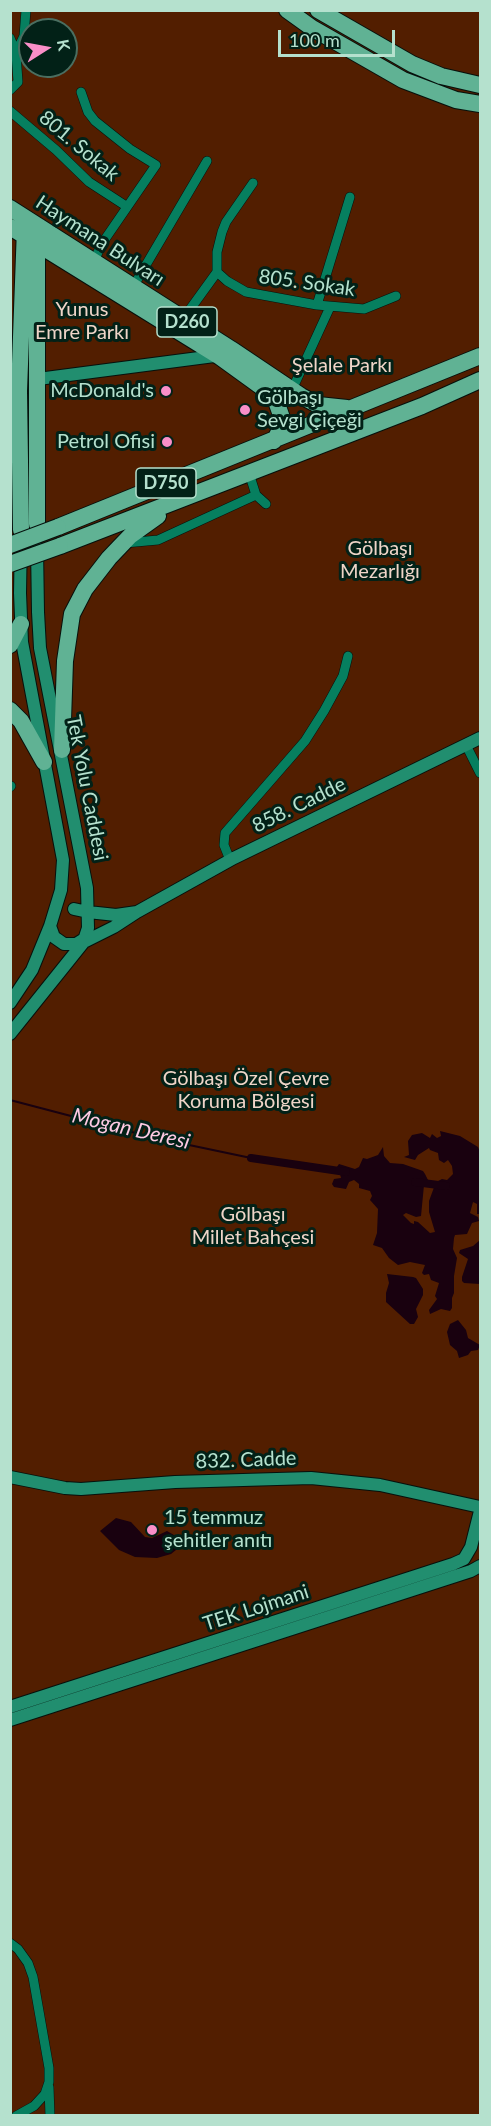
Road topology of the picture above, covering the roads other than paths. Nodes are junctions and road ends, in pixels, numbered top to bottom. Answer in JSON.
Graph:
{"nodes":[{"id":1,"x":26,"y":10,"type":"edge"},
{"id":2,"x":287,"y":10,"type":"edge"},
{"id":3,"x":318,"y":10,"type":"edge"},
{"id":4,"x":10,"y":38,"type":"edge"},
{"id":5,"x":16,"y":53,"type":"junction"},
{"id":6,"x":480,"y":85,"type":"edge"},
{"id":7,"x":10,"y":90,"type":"edge"},
{"id":8,"x":81,"y":92,"type":"dead end"},
{"id":9,"x":480,"y":104,"type":"edge"},
{"id":10,"x":10,"y":111,"type":"edge"},
{"id":11,"x":207,"y":161,"type":"dead end"},
{"id":12,"x":253,"y":183,"type":"dead end"},
{"id":13,"x":350,"y":196,"type":"dead end"},
{"id":14,"x":126,"y":206,"type":"junction"},
{"id":15,"x":10,"y":208,"type":"edge"},
{"id":16,"x":27,"y":230,"type":"edge"},
{"id":17,"x":94,"y":262,"type":"junction"},
{"id":18,"x":217,"y":272,"type":"junction"},
{"id":19,"x":133,"y":287,"type":"junction"},
{"id":20,"x":396,"y":296,"type":"dead end"},
{"id":21,"x":317,"y":305,"type":"junction"},
{"id":22,"x":330,"y":307,"type":"junction"},
{"id":23,"x":183,"y":320,"type":"junction"},
{"id":24,"x":225,"y":353,"type":"junction"},
{"id":25,"x":480,"y":356,"type":"edge"},
{"id":26,"x":15,"y":368,"type":"edge"},
{"id":27,"x":38,"y":379,"type":"junction"},
{"id":28,"x":480,"y":380,"type":"edge"},
{"id":29,"x":15,"y":389,"type":"edge"},
{"id":30,"x":292,"y":390,"type":"junction"},
{"id":31,"x":355,"y":408,"type":"junction"},
{"id":32,"x":274,"y":441,"type":"junction"},
{"id":33,"x":249,"y":473,"type":"junction"},
{"id":34,"x":256,"y":495,"type":"junction"},
{"id":35,"x":181,"y":500,"type":"junction"},
{"id":36,"x":266,"y":504,"type":"dead end"},
{"id":37,"x":37,"y":524,"type":"joint"},
{"id":38,"x":21,"y":530,"type":"joint"},
{"id":39,"x":123,"y":543,"type":"junction"},
{"id":40,"x":10,"y":545,"type":"edge"},
{"id":41,"x":10,"y":564,"type":"edge"},
{"id":42,"x":21,"y":624,"type":"junction"},
{"id":43,"x":10,"y":645,"type":"edge"},
{"id":44,"x":348,"y":656,"type":"dead end"},
{"id":45,"x":10,"y":710,"type":"edge"},
{"id":46,"x":480,"y":738,"type":"edge"},
{"id":47,"x":466,"y":745,"type":"junction"},
{"id":48,"x":62,"y":750,"type":"junction"},
{"id":49,"x":44,"y":762,"type":"junction"},
{"id":50,"x":480,"y":773,"type":"edge"},
{"id":51,"x":230,"y":860,"type":"junction"},
{"id":52,"x":137,"y":912,"type":"junction"},
{"id":53,"x":52,"y":922,"type":"junction"},
{"id":54,"x":85,"y":931,"type":"junction"},
{"id":55,"x":10,"y":1003,"type":"edge"},
{"id":56,"x":10,"y":1034,"type":"edge"},
{"id":57,"x":10,"y":1477,"type":"edge"},
{"id":58,"x":480,"y":1509,"type":"edge"},
{"id":59,"x":480,"y":1566,"type":"edge"},
{"id":60,"x":10,"y":1707,"type":"edge"},
{"id":61,"x":10,"y":1720,"type":"edge"},
{"id":62,"x":10,"y":1943,"type":"edge"},
{"id":63,"x":49,"y":2082,"type":"junction"},
{"id":64,"x":16,"y":2115,"type":"edge"},
{"id":65,"x":50,"y":2115,"type":"edge"}],
"edges":[{"from":1,"to":5,"type":"street"},
{"from":2,"to":9,"type":"highway"},
{"from":3,"to":6,"type":"highway"},
{"from":4,"to":5,"type":"street"},
{"from":5,"to":7,"type":"street"},
{"from":8,"to":14,"type":"street"},
{"from":10,"to":14,"type":"street","name":"801. Sokak"},
{"from":11,"to":19,"type":"street"},
{"from":12,"to":18,"type":"street"},
{"from":13,"to":21,"type":"street"},
{"from":14,"to":17,"type":"street"},
{"from":15,"to":16,"type":"highway","name":"Haymana Bulvarı","number":"D260"},
{"from":16,"to":17,"type":"highway","name":"Haymana Bulvarı","number":"D260"},
{"from":16,"to":24,"type":"highway","name":"Haymana Bulvarı","number":"D260"},
{"from":16,"to":26,"type":"highway"},
{"from":16,"to":27,"type":"highway"},
{"from":17,"to":19,"type":"highway","name":"Haymana Bulvarı","number":"D260"},
{"from":18,"to":21,"type":"street","name":"805. Sokak"},
{"from":18,"to":23,"type":"street"},
{"from":19,"to":23,"type":"highway","name":"Haymana Bulvarı","number":"D260"},
{"from":20,"to":22,"type":"street","name":"805. Sokak"},
{"from":21,"to":22,"type":"street","name":"805. Sokak"},
{"from":22,"to":30,"type":"street"},
{"from":23,"to":24,"type":"highway","name":"Haymana Bulvarı","number":"D260"},
{"from":24,"to":27,"type":"street"},
{"from":24,"to":30,"type":"highway","name":"Haymana Bulvarı","number":"D260"},
{"from":24,"to":32,"type":"highway","name":"Haymana Bulvarı","number":"D260"},
{"from":25,"to":31,"type":"highway","number":"D750"},
{"from":26,"to":29,"type":"highway"},
{"from":27,"to":37,"type":"highway"},
{"from":28,"to":33,"type":"highway","number":"D750"},
{"from":29,"to":38,"type":"highway"},
{"from":30,"to":31,"type":"highway","name":"Haymana Bulvarı","number":"D260"},
{"from":31,"to":32,"type":"highway","number":"D750"},
{"from":32,"to":40,"type":"highway","number":"D750","bridge":true},
{"from":33,"to":34,"type":"street"},
{"from":33,"to":35,"type":"highway","number":"D750"},
{"from":34,"to":36,"type":"street"},
{"from":34,"to":39,"type":"street"},
{"from":35,"to":39,"type":"highway"},
{"from":35,"to":41,"type":"highway","number":"D750","bridge":true},
{"from":37,"to":48,"type":"street","name":"Tek Yolu Caddesi"},
{"from":38,"to":42,"type":"street","name":"Tek Yolu Caddesi"},
{"from":39,"to":48,"type":"highway"},
{"from":42,"to":43,"type":"highway"},
{"from":42,"to":49,"type":"street","name":"Tek Yolu Caddesi"},
{"from":44,"to":51,"type":"street"},
{"from":45,"to":49,"type":"highway"},
{"from":46,"to":47,"type":"street","name":"858. Cadde"},
{"from":47,"to":50,"type":"street"},
{"from":47,"to":51,"type":"street","name":"858. Cadde"},
{"from":48,"to":54,"type":"street","name":"Tek Yolu Caddesi"},
{"from":49,"to":53,"type":"street","name":"Tek Yolu Caddesi"},
{"from":51,"to":52,"type":"street","name":"858. Cadde"},
{"from":52,"to":54,"type":"street","name":"858. Cadde"},
{"from":52,"to":54,"type":"street","name":"858. Cadde"},
{"from":53,"to":54,"type":"street"},
{"from":53,"to":54,"type":"street"},
{"from":53,"to":55,"type":"street","name":"Tek Yolu Caddesi"},
{"from":54,"to":56,"type":"street"},
{"from":57,"to":58,"type":"street","name":"832. Cadde"},
{"from":58,"to":60,"type":"street","name":"TEK Lojmani"},
{"from":59,"to":61,"type":"street","name":"TEK Lojmani"},
{"from":62,"to":63,"type":"street"},
{"from":63,"to":64,"type":"street"},
{"from":63,"to":65,"type":"street"}]}
